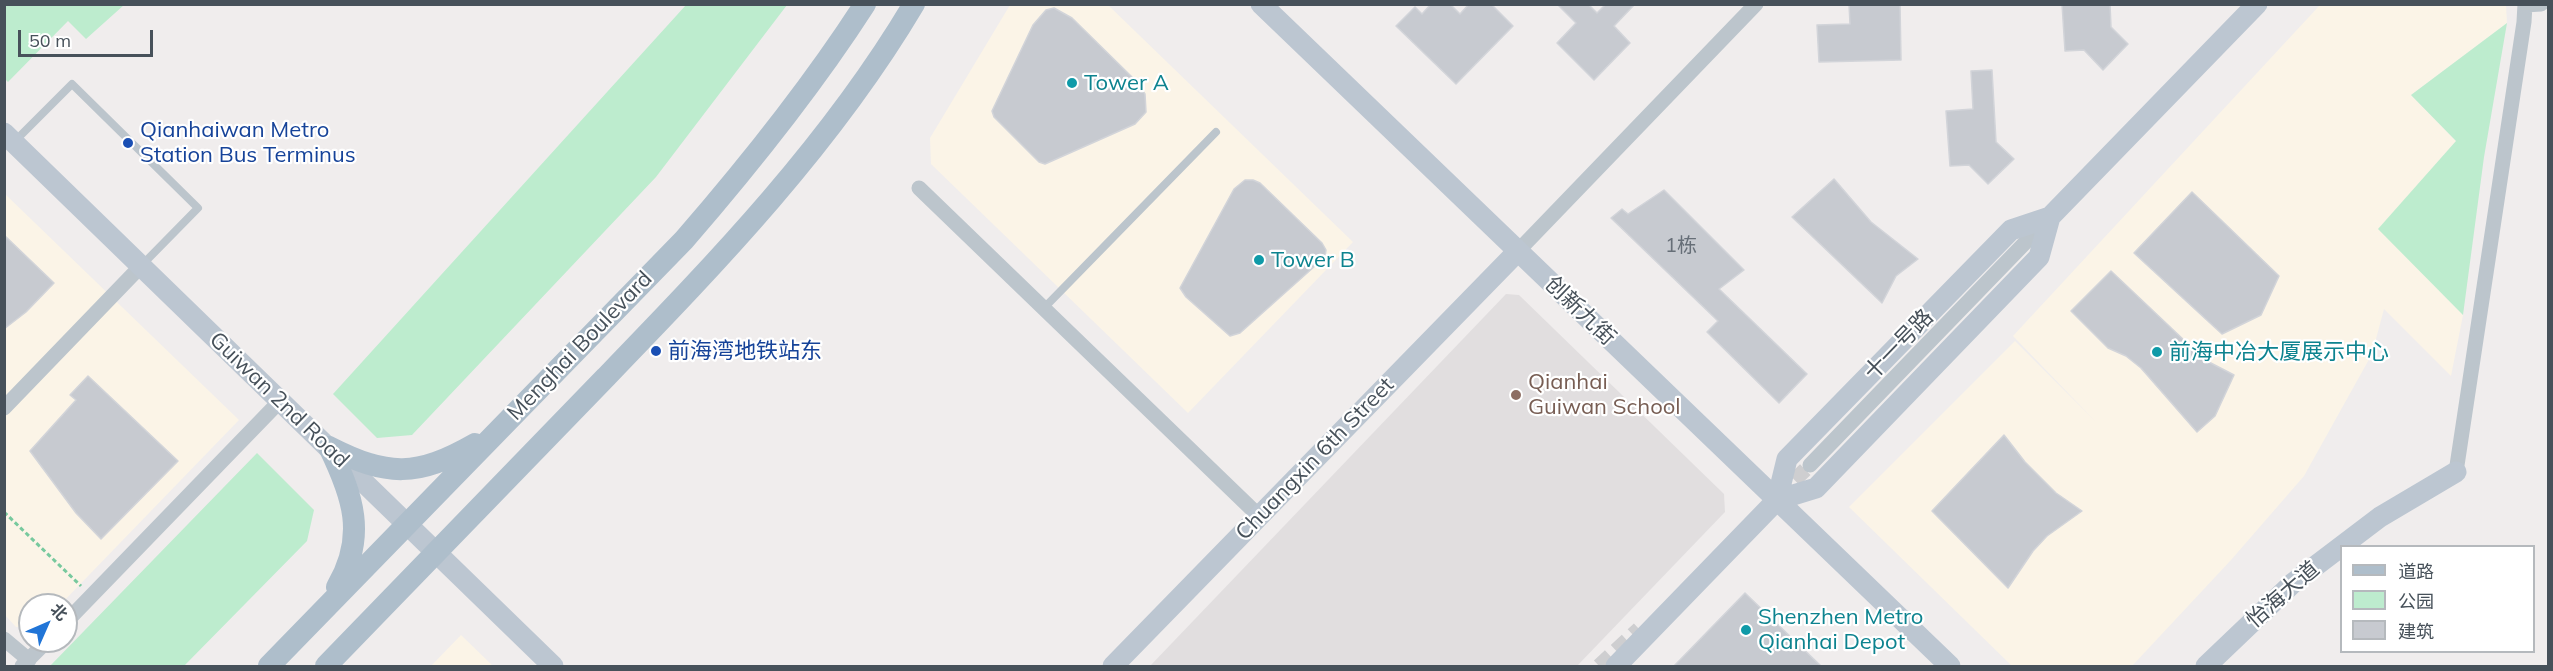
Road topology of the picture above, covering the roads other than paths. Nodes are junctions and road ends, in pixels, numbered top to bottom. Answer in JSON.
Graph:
{"nodes":[{"id":1,"x":865,"y":4,"type":"edge"},
{"id":2,"x":914,"y":4,"type":"edge"},
{"id":3,"x":1261,"y":4,"type":"edge"},
{"id":4,"x":1756,"y":4,"type":"edge"},
{"id":5,"x":2257,"y":4,"type":"edge"},
{"id":6,"x":2541,"y":4,"type":"edge"},
{"id":7,"x":2524,"y":5,"type":"edge"},
{"id":8,"x":1216,"y":132,"type":"dead end"},
{"id":9,"x":9,"y":138,"type":"edge"},
{"id":10,"x":919,"y":188,"type":"dead end"},
{"id":11,"x":2050,"y":217,"type":"junction"},
{"id":12,"x":1518,"y":251,"type":"junction"},
{"id":13,"x":141,"y":266,"type":"junction"},
{"id":14,"x":1044,"y":308,"type":"junction"},
{"id":15,"x":280,"y":401,"type":"junction"},
{"id":16,"x":4,"y":408,"type":"edge"},
{"id":17,"x":494,"y":433,"type":"junction"},
{"id":18,"x":328,"y":447,"type":"junction"},
{"id":19,"x":1810,"y":465,"type":"tunnel mouth"},
{"id":20,"x":2456,"y":472,"type":"joint"},
{"id":21,"x":1777,"y":500,"type":"junction"},
{"id":22,"x":1259,"y":516,"type":"junction"},
{"id":23,"x":407,"y":523,"type":"junction"},
{"id":24,"x":2343,"y":545,"type":"edge"},
{"id":25,"x":2340,"y":547,"type":"edge"},
{"id":26,"x":436,"y":552,"type":"junction"},
{"id":27,"x":324,"y":609,"type":"junction"},
{"id":28,"x":78,"y":610,"type":"edge"},
{"id":29,"x":4,"y":639,"type":"edge"},
{"id":30,"x":26,"y":663,"type":"edge"},
{"id":31,"x":269,"y":666,"type":"edge"},
{"id":32,"x":326,"y":666,"type":"edge"},
{"id":33,"x":553,"y":666,"type":"edge"},
{"id":34,"x":1113,"y":666,"type":"edge"},
{"id":35,"x":1616,"y":666,"type":"edge"},
{"id":36,"x":1950,"y":666,"type":"edge"},
{"id":37,"x":2206,"y":666,"type":"edge"}],
"edges":[{"from":1,"to":17,"type":"main road","name":"Menghai Boulevard"},
{"from":2,"to":26,"type":"main road","name":"Menghai Boulevard"},
{"from":3,"to":12,"type":"street","name":"创新九街"},
{"from":4,"to":12,"type":"street"},
{"from":5,"to":11,"type":"street","name":"十一号路"},
{"from":6,"to":7,"type":"street"},
{"from":7,"to":20,"type":"street"},
{"from":8,"to":14,"type":"lane"},
{"from":9,"to":13,"type":"street","name":"Guiwan 2nd Road"},
{"from":9,"to":13,"type":"lane"},
{"from":10,"to":14,"type":"street"},
{"from":11,"to":19,"type":"street"},
{"from":11,"to":21,"type":"street","name":"十一号路"},
{"from":11,"to":21,"type":"street","name":"十一号路"},
{"from":12,"to":21,"type":"street","name":"创新九街"},
{"from":12,"to":22,"type":"street","name":"Chuangxin 6th Street"},
{"from":13,"to":15,"type":"street","name":"Guiwan 2nd Road"},
{"from":13,"to":16,"type":"street"},
{"from":14,"to":22,"type":"street"},
{"from":15,"to":18,"type":"street","name":"Guiwan 2nd Road"},
{"from":15,"to":28,"type":"street"},
{"from":17,"to":18,"type":"main road"},
{"from":17,"to":23,"type":"main road","name":"Menghai Boulevard"},
{"from":18,"to":23,"type":"street","name":"Guiwan 2nd Road"},
{"from":18,"to":27,"type":"main road"},
{"from":20,"to":24,"type":"street","name":"怡海大道"},
{"from":21,"to":35,"type":"street","name":"十一号路"},
{"from":21,"to":36,"type":"street","name":"创新九街"},
{"from":22,"to":34,"type":"street","name":"Chuangxin 6th Street"},
{"from":23,"to":26,"type":"street","name":"Guiwan 2nd Road"},
{"from":23,"to":27,"type":"main road","name":"Menghai Boulevard"},
{"from":25,"to":37,"type":"street","name":"怡海大道"},
{"from":26,"to":32,"type":"main road","name":"Menghai Boulevard"},
{"from":26,"to":33,"type":"street","name":"Guiwan 2nd Road"},
{"from":27,"to":31,"type":"main road","name":"Menghai Boulevard"},
{"from":29,"to":30,"type":"street"}]}
